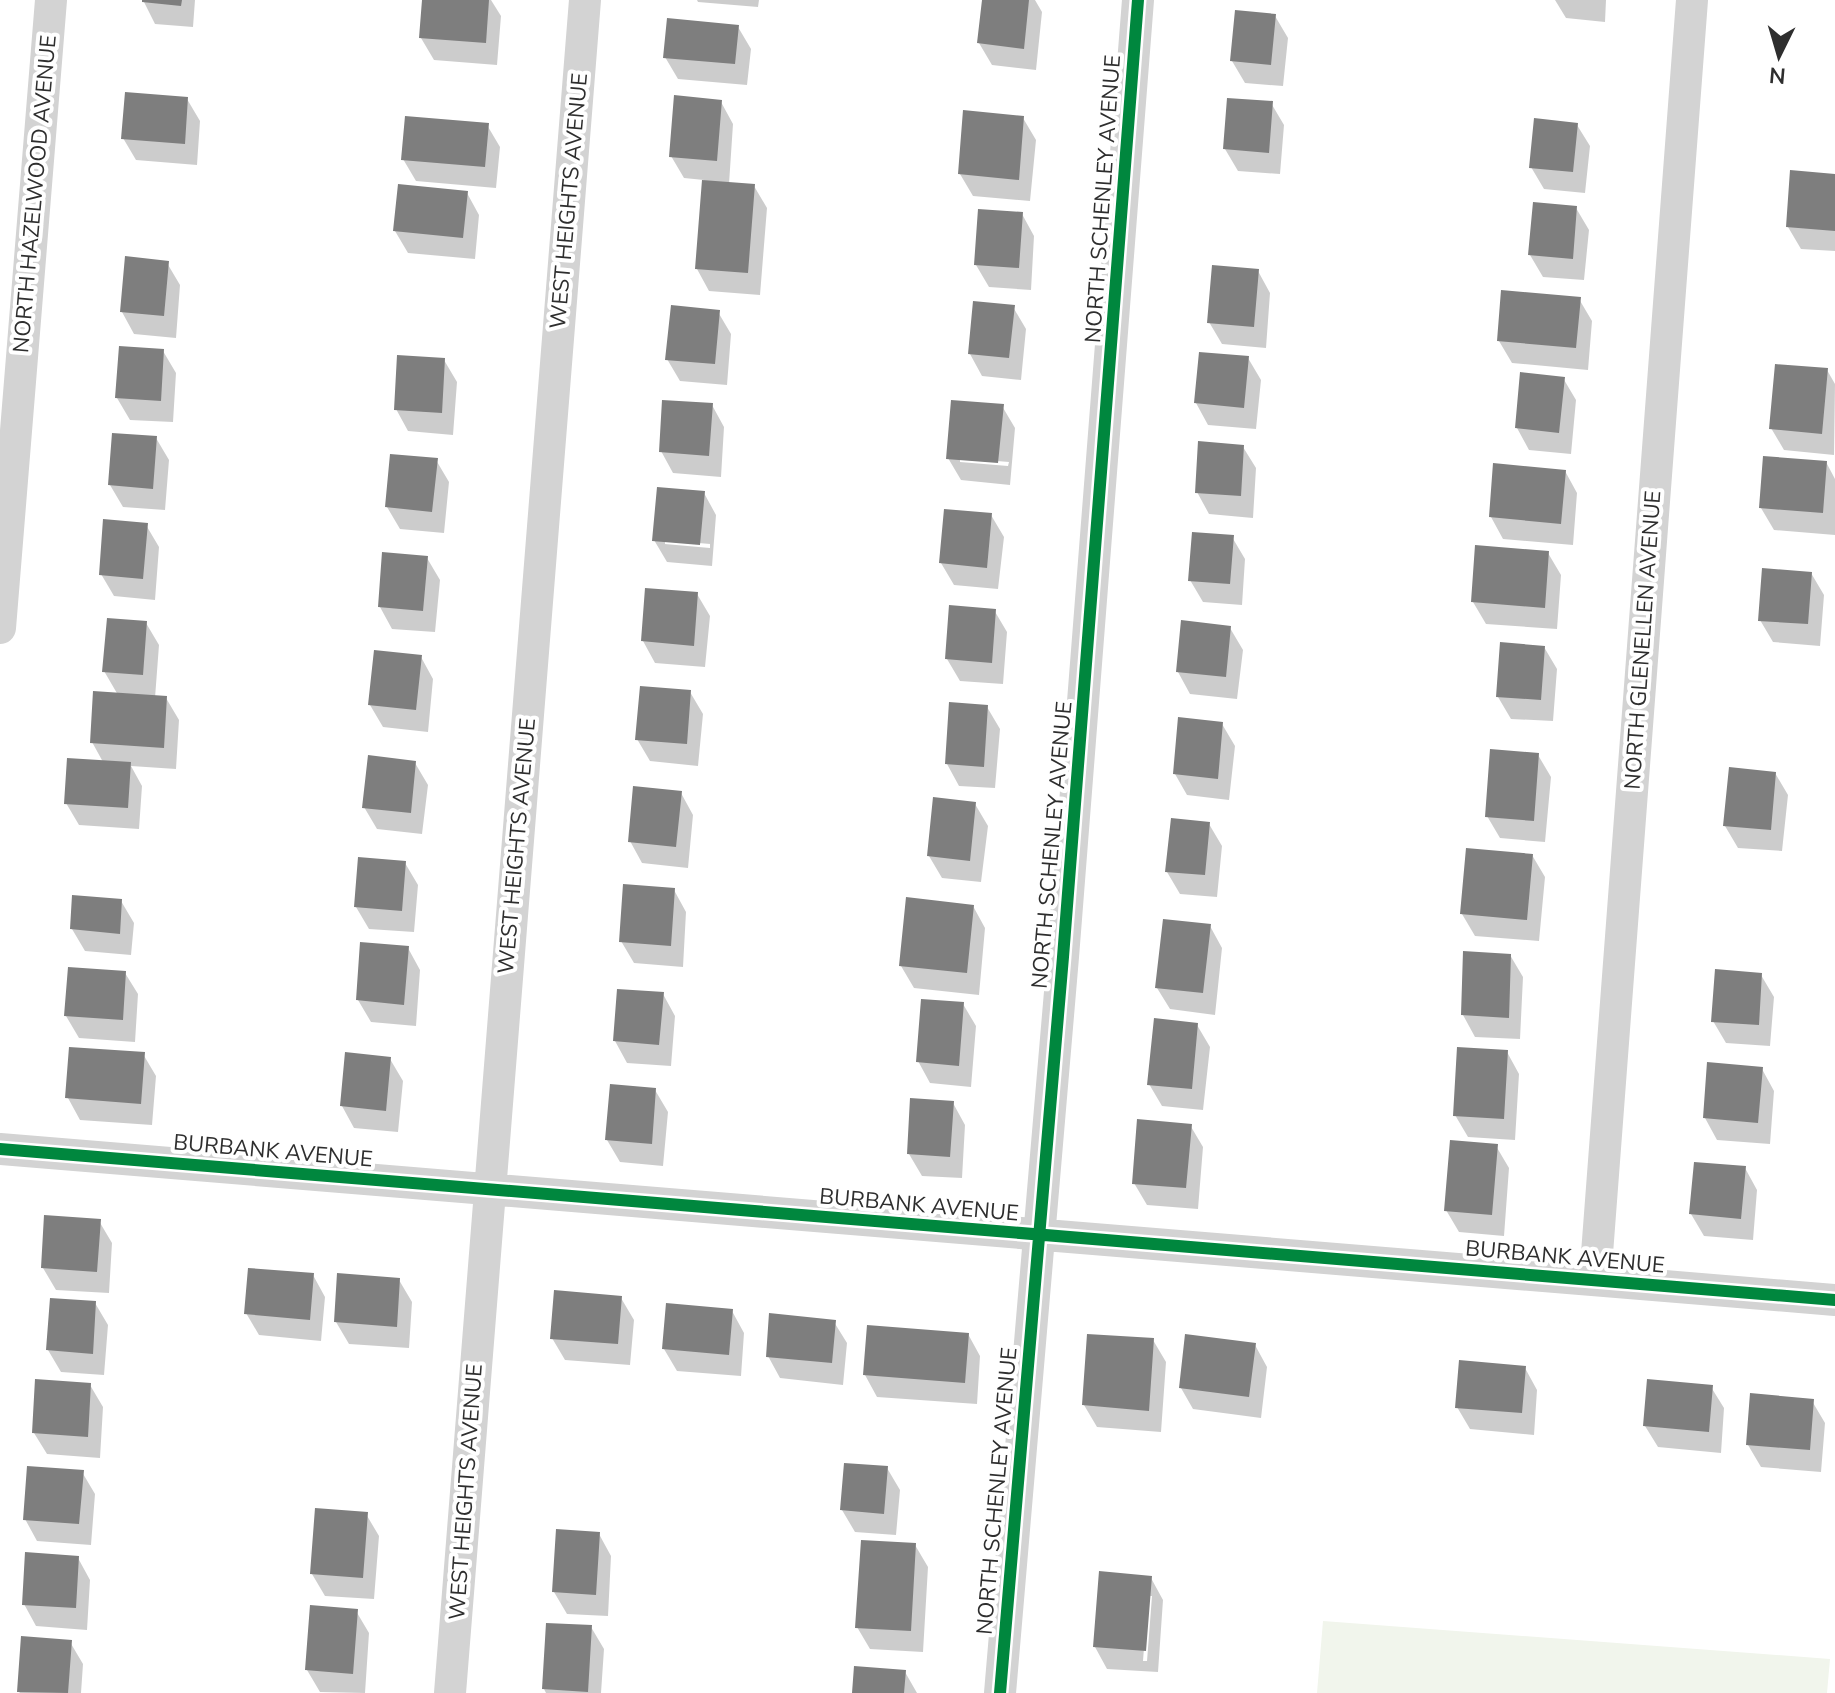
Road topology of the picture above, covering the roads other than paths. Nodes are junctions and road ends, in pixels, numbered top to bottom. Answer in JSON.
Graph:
{"nodes":[{"id":1,"x":51,"y":0,"type":"edge"},
{"id":2,"x":585,"y":0,"type":"edge"},
{"id":3,"x":1138,"y":0,"type":"edge"},
{"id":4,"x":1692,"y":0,"type":"edge"},
{"id":5,"x":0,"y":628,"type":"edge"},
{"id":6,"x":0,"y":1149,"type":"edge"},
{"id":7,"x":490,"y":1189,"type":"junction"},
{"id":8,"x":1039,"y":1235,"type":"junction"},
{"id":9,"x":1595,"y":1280,"type":"junction"},
{"id":10,"x":1835,"y":1300,"type":"edge"},
{"id":11,"x":450,"y":1693,"type":"edge"},
{"id":12,"x":1000,"y":1693,"type":"edge"}],
"edges":[{"from":1,"to":5,"type":"street","name":"NORTH HAZELWOOD AVENUE"},
{"from":2,"to":7,"type":"street","name":"WEST HEIGHTS AVENUE"},
{"from":3,"to":8,"type":"street","name":"NORTH SCHENLEY AVENUE"},
{"from":4,"to":9,"type":"street","name":"NORTH GLENELLEN AVENUE"},
{"from":6,"to":7,"type":"street","name":"BURBANK AVENUE"},
{"from":7,"to":8,"type":"street","name":"BURBANK AVENUE"},
{"from":7,"to":11,"type":"street","name":"WEST HEIGHTS AVENUE"},
{"from":8,"to":9,"type":"street","name":"BURBANK AVENUE"},
{"from":8,"to":12,"type":"street","name":"NORTH SCHENLEY AVENUE"},
{"from":9,"to":10,"type":"street","name":"BURBANK AVENUE"}]}
